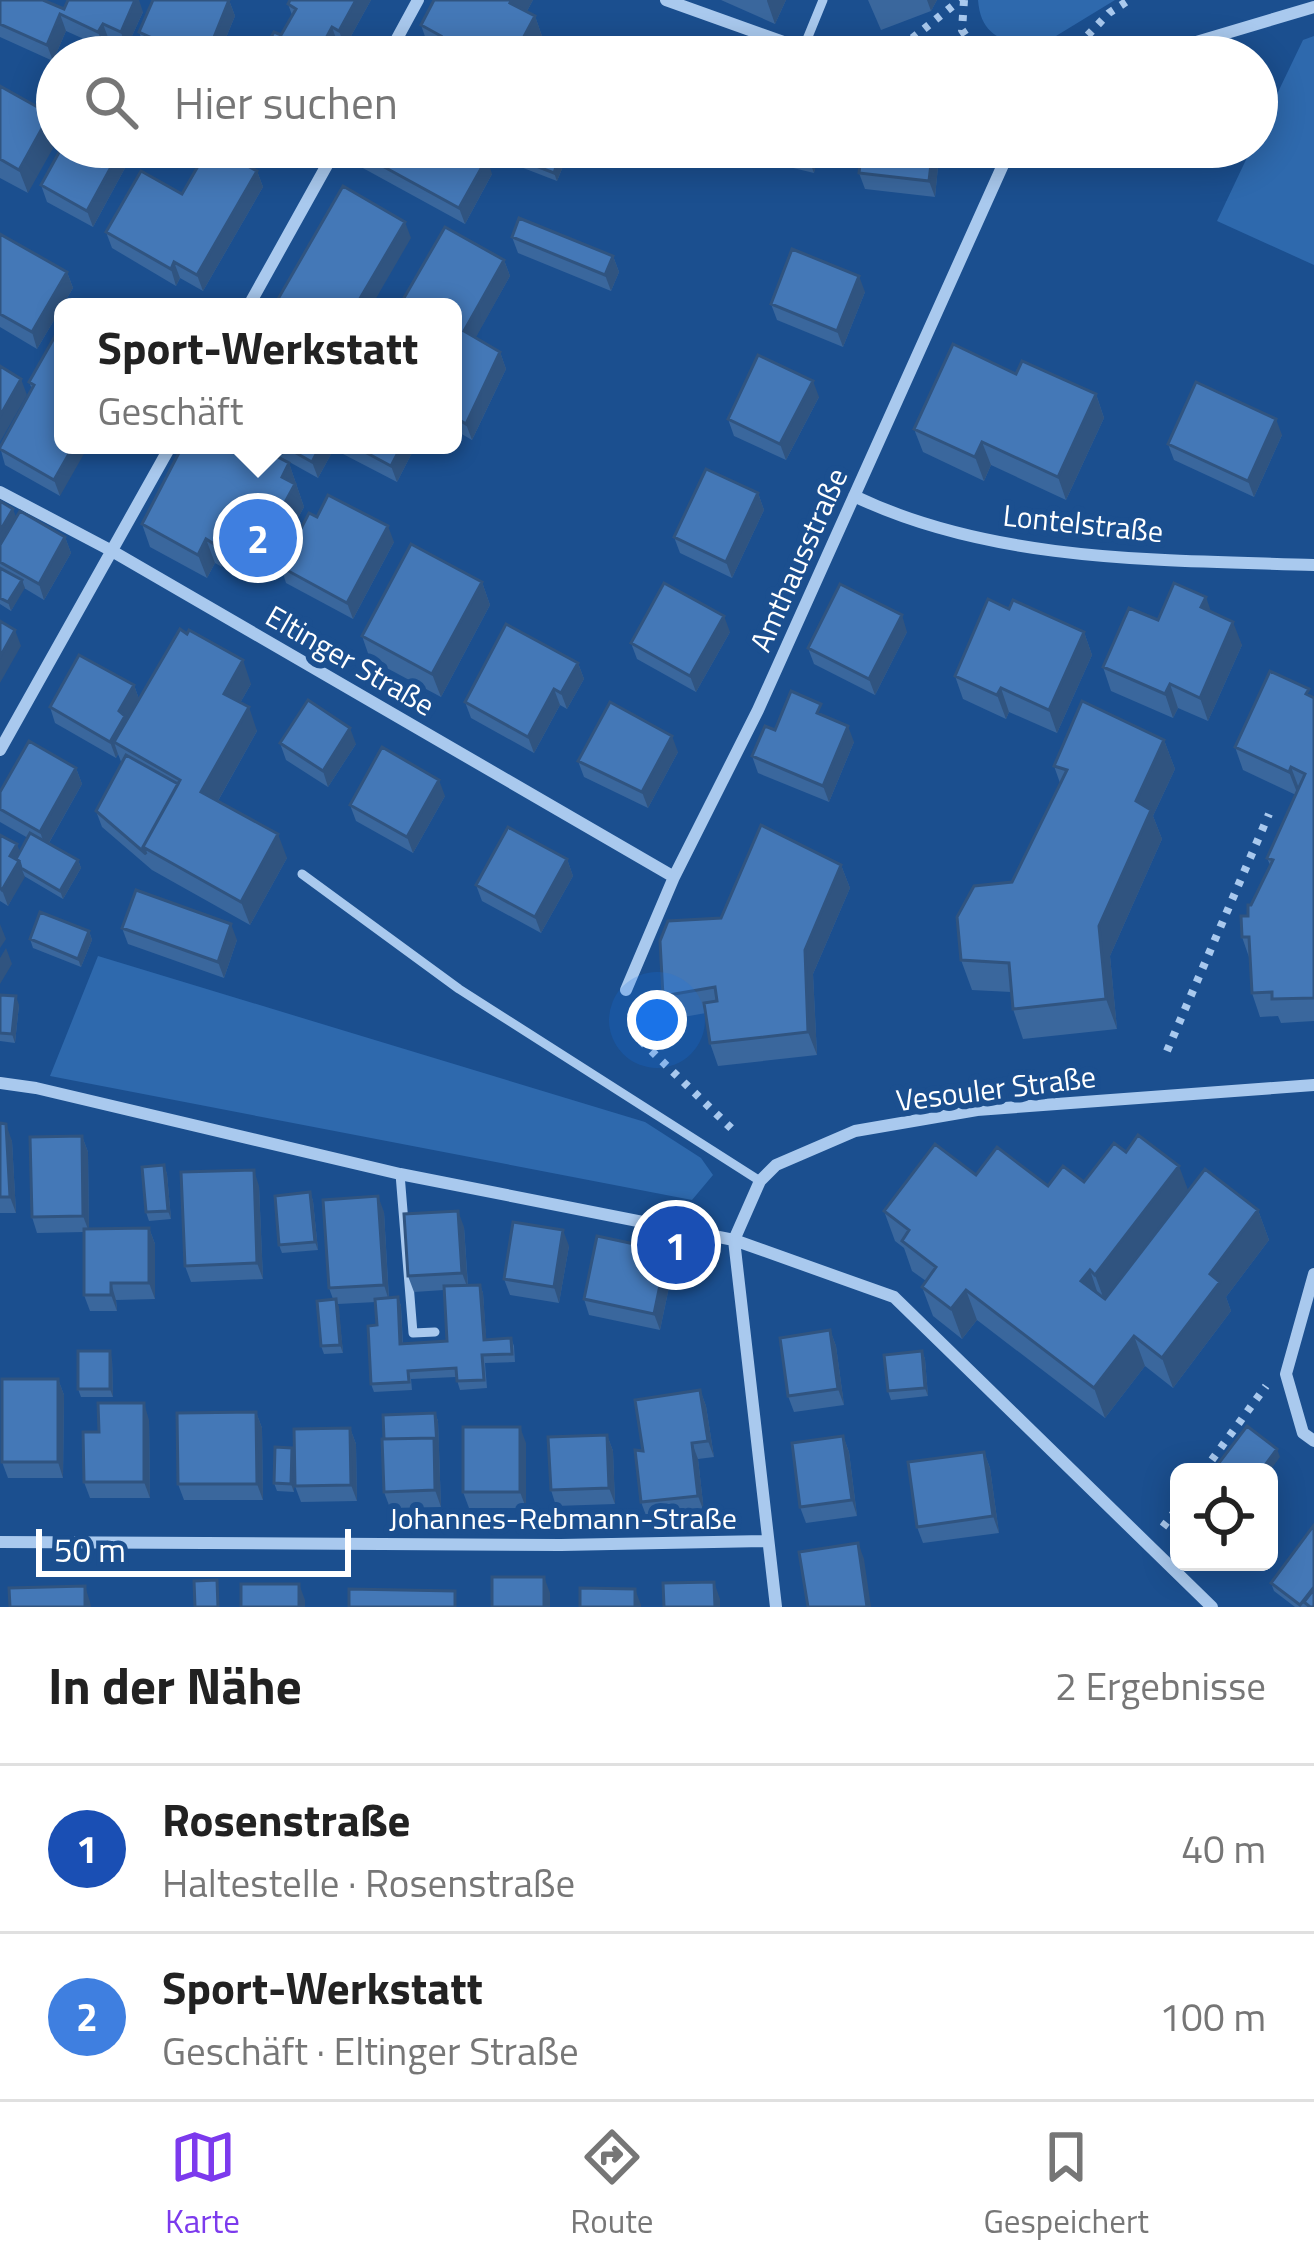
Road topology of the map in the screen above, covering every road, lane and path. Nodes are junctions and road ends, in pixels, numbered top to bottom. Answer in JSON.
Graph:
{"nodes":[{"id":1,"x":418,"y":0,"type":"edge"},
{"id":2,"x":666,"y":0,"type":"edge"},
{"id":3,"x":823,"y":0,"type":"edge"},
{"id":4,"x":962,"y":0,"type":"edge"},
{"id":5,"x":1130,"y":0,"type":"edge"},
{"id":6,"x":1314,"y":7,"type":"edge"},
{"id":7,"x":398,"y":36,"type":"edge"},
{"id":8,"x":766,"y":36,"type":"edge"},
{"id":9,"x":808,"y":36,"type":"edge"},
{"id":10,"x":916,"y":36,"type":"edge"},
{"id":11,"x":965,"y":36,"type":"edge"},
{"id":12,"x":1087,"y":36,"type":"edge"},
{"id":13,"x":1217,"y":36,"type":"edge"},
{"id":14,"x":325,"y":168,"type":"edge"},
{"id":15,"x":1002,"y":168,"type":"edge"},
{"id":16,"x":253,"y":298,"type":"edge"},
{"id":17,"x":166,"y":454,"type":"edge"},
{"id":18,"x":0,"y":492,"type":"edge"},
{"id":19,"x":854,"y":496,"type":"junction"},
{"id":20,"x":112,"y":551,"type":"junction"},
{"id":21,"x":1314,"y":565,"type":"edge"},
{"id":22,"x":0,"y":750,"type":"edge"},
{"id":23,"x":1269,"y":814,"type":"dead end"},
{"id":24,"x":302,"y":874,"type":"dead end"},
{"id":25,"x":674,"y":877,"type":"junction"},
{"id":26,"x":626,"y":990,"type":"joint"},
{"id":27,"x":1167,"y":1051,"type":"dead end"},
{"id":28,"x":0,"y":1083,"type":"edge"},
{"id":29,"x":1314,"y":1085,"type":"edge"},
{"id":30,"x":776,"y":1165,"type":"junction"},
{"id":31,"x":400,"y":1174,"type":"junction"},
{"id":32,"x":760,"y":1181,"type":"junction"},
{"id":33,"x":734,"y":1240,"type":"junction"},
{"id":34,"x":1314,"y":1274,"type":"edge"},
{"id":35,"x":435,"y":1332,"type":"dead end"},
{"id":36,"x":1286,"y":1374,"type":"junction"},
{"id":37,"x":1314,"y":1441,"type":"edge"},
{"id":38,"x":1210,"y":1463,"type":"edge"},
{"id":39,"x":766,"y":1541,"type":"junction"},
{"id":40,"x":0,"y":1542,"type":"edge"},
{"id":41,"x":776,"y":1607,"type":"edge"},
{"id":42,"x":1212,"y":1607,"type":"edge"}],
"edges":[{"from":1,"to":7,"type":"street"},
{"from":2,"to":8,"type":"street"},
{"from":3,"to":9,"type":"lane"},
{"from":4,"to":10,"type":"path"},
{"from":4,"to":11,"type":"path"},
{"from":5,"to":12,"type":"path"},
{"from":6,"to":13,"type":"street"},
{"from":14,"to":16,"type":"street"},
{"from":15,"to":19,"type":"street","name":"Amthausstraße"},
{"from":17,"to":20,"type":"street"},
{"from":18,"to":20,"type":"street","name":"Eltinger Straße"},
{"from":19,"to":21,"type":"street","name":"Lontelstraße"},
{"from":19,"to":25,"type":"street","name":"Amthausstraße"},
{"from":20,"to":22,"type":"street"},
{"from":20,"to":25,"type":"street","name":"Eltinger Straße"},
{"from":23,"to":27,"type":"path"},
{"from":24,"to":32,"type":"lane"},
{"from":25,"to":26,"type":"street","name":"Amthausstraße"},
{"from":26,"to":30,"type":"path"},
{"from":28,"to":31,"type":"street"},
{"from":29,"to":30,"type":"street","name":"Vesouler Straße"},
{"from":30,"to":32,"type":"street","name":"Vesouler Straße"},
{"from":31,"to":33,"type":"street"},
{"from":31,"to":35,"type":"lane"},
{"from":32,"to":33,"type":"street","name":"Vesouler Straße"},
{"from":33,"to":39,"type":"street"},
{"from":33,"to":42,"type":"street"},
{"from":34,"to":36,"type":"street"},
{"from":36,"to":37,"type":"street"},
{"from":36,"to":38,"type":"path"},
{"from":39,"to":40,"type":"street","name":"Johannes-Rebmann-Straße"},
{"from":39,"to":41,"type":"street"}]}
